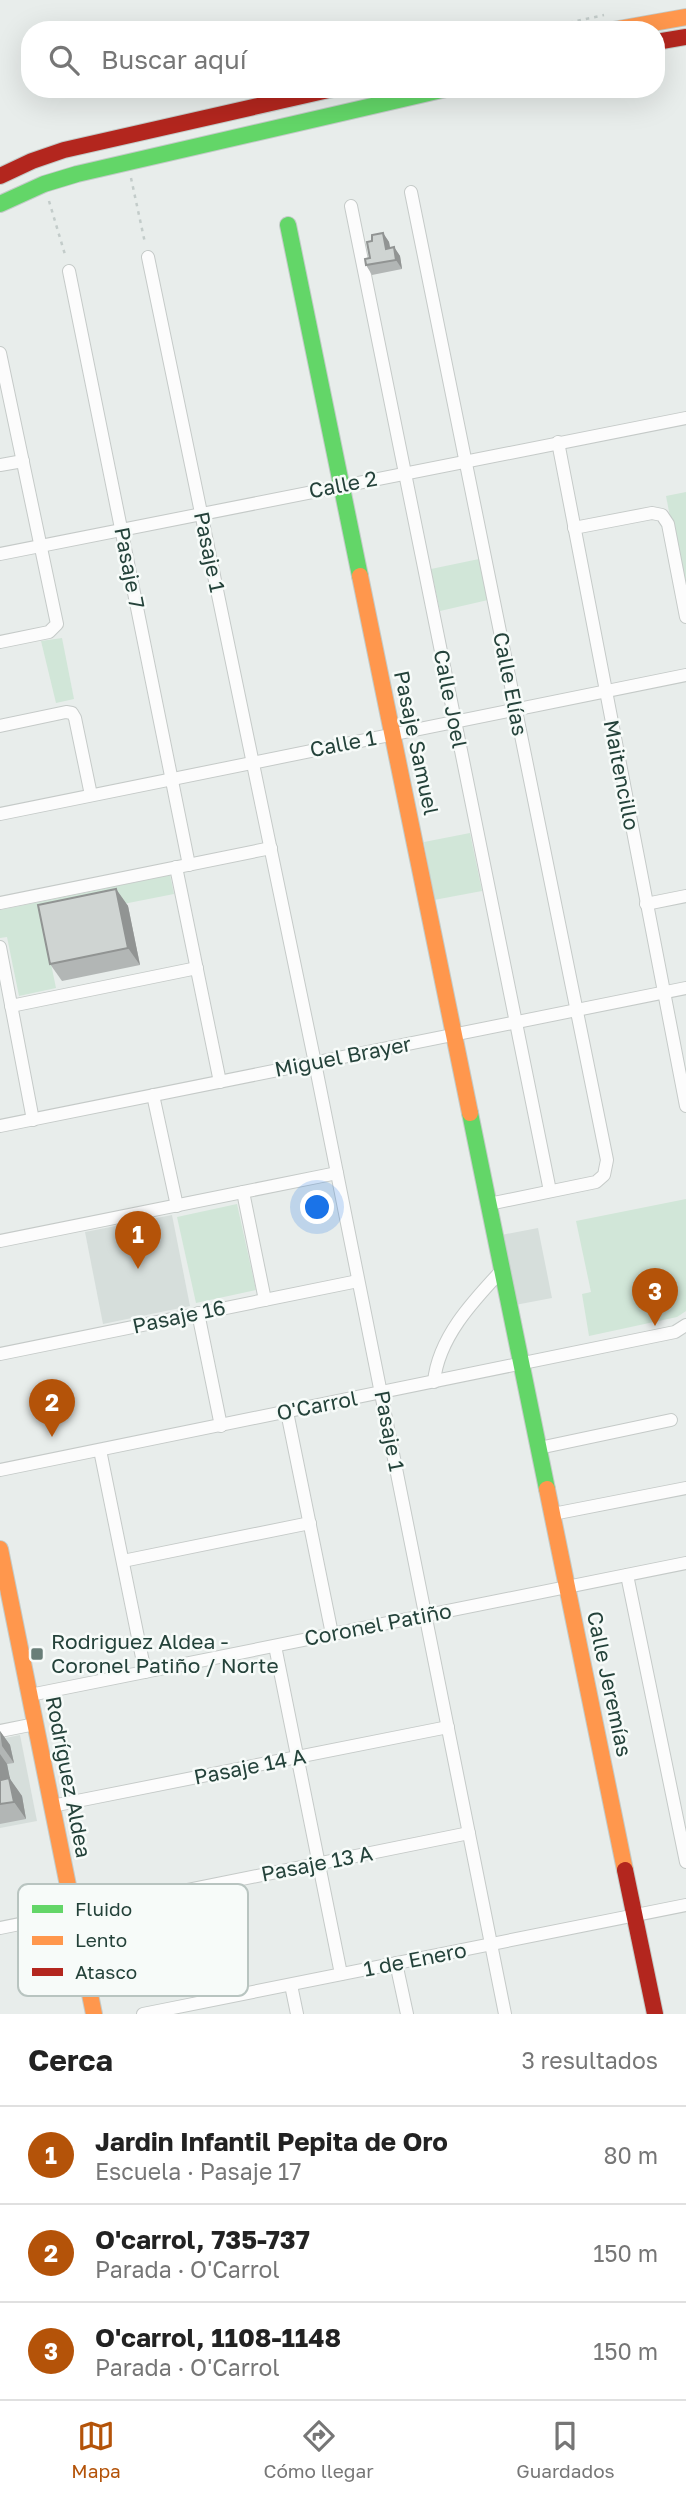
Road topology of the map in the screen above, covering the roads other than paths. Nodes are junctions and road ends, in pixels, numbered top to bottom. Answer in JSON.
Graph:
{"nodes":[{"id":1,"x":686,"y":18,"type":"edge"},
{"id":2,"x":665,"y":21,"type":"edge"},
{"id":3,"x":686,"y":37,"type":"edge"},
{"id":4,"x":665,"y":40,"type":"edge"},
{"id":5,"x":293,"y":98,"type":"edge"},
{"id":6,"x":407,"y":98,"type":"edge"},
{"id":7,"x":0,"y":176,"type":"edge"},
{"id":8,"x":411,"y":192,"type":"dead end"},
{"id":9,"x":0,"y":204,"type":"edge"},
{"id":10,"x":351,"y":206,"type":"dead end"},
{"id":11,"x":288,"y":225,"type":"dead end"},
{"id":12,"x":148,"y":257,"type":"road end"},
{"id":13,"x":69,"y":271,"type":"road end"},
{"id":14,"x":0,"y":353,"type":"edge"},
{"id":15,"x":3,"y":382,"type":"edge"},
{"id":16,"x":686,"y":418,"type":"edge"},
{"id":17,"x":558,"y":442,"type":"junction"},
{"id":18,"x":23,"y":461,"type":"junction"},
{"id":19,"x":465,"y":461,"type":"junction"},
{"id":20,"x":0,"y":466,"type":"edge"},
{"id":21,"x":405,"y":473,"type":"junction"},
{"id":22,"x":342,"y":486,"type":"junction"},
{"id":23,"x":201,"y":514,"type":"junction"},
{"id":24,"x":574,"y":528,"type":"junction"},
{"id":25,"x":121,"y":530,"type":"junction"},
{"id":26,"x":40,"y":545,"type":"junction"},
{"id":27,"x":0,"y":554,"type":"edge"},
{"id":28,"x":686,"y":617,"type":"edge"},
{"id":29,"x":0,"y":642,"type":"edge"},
{"id":30,"x":686,"y":675,"type":"edge"},
{"id":31,"x":604,"y":691,"type":"junction"},
{"id":32,"x":515,"y":709,"type":"junction"},
{"id":33,"x":455,"y":721,"type":"junction"},
{"id":34,"x":0,"y":726,"type":"edge"},
{"id":35,"x":393,"y":734,"type":"junction"},
{"id":36,"x":253,"y":762,"type":"junction"},
{"id":37,"x":172,"y":779,"type":"junction"},
{"id":38,"x":91,"y":795,"type":"junction"},
{"id":39,"x":0,"y":814,"type":"edge"},
{"id":40,"x":271,"y":848,"type":"junction"},
{"id":41,"x":183,"y":866,"type":"junction"},
{"id":42,"x":686,"y":896,"type":"edge"},
{"id":43,"x":0,"y":903,"type":"edge"},
{"id":44,"x":646,"y":904,"type":"junction"},
{"id":45,"x":0,"y":947,"type":"edge"},
{"id":46,"x":197,"y":968,"type":"junction"},
{"id":47,"x":686,"y":988,"type":"edge"},
{"id":48,"x":664,"y":992,"type":"junction"},
{"id":49,"x":11,"y":1006,"type":"junction"},
{"id":50,"x":576,"y":1010,"type":"junction"},
{"id":51,"x":516,"y":1022,"type":"junction"},
{"id":52,"x":454,"y":1034,"type":"junction"},
{"id":53,"x":315,"y":1063,"type":"junction"},
{"id":54,"x":220,"y":1082,"type":"junction"},
{"id":55,"x":153,"y":1095,"type":"junction"},
{"id":56,"x":686,"y":1107,"type":"edge"},
{"id":57,"x":33,"y":1119,"type":"junction"},
{"id":58,"x":0,"y":1126,"type":"edge"},
{"id":59,"x":337,"y":1173,"type":"junction"},
{"id":60,"x":550,"y":1191,"type":"junction"},
{"id":61,"x":243,"y":1192,"type":"junction"},
{"id":62,"x":489,"y":1203,"type":"junction"},
{"id":63,"x":177,"y":1206,"type":"junction"},
{"id":64,"x":0,"y":1241,"type":"edge"},
{"id":65,"x":502,"y":1270,"type":"junction"},
{"id":66,"x":358,"y":1281,"type":"junction"},
{"id":67,"x":265,"y":1300,"type":"junction"},
{"id":68,"x":198,"y":1313,"type":"junction"},
{"id":69,"x":682,"y":1330,"type":"edge"},
{"id":70,"x":0,"y":1354,"type":"edge"},
{"id":71,"x":522,"y":1363,"type":"junction"},
{"id":72,"x":434,"y":1382,"type":"junction"},
{"id":73,"x":381,"y":1393,"type":"junction"},
{"id":74,"x":287,"y":1412,"type":"junction"},
{"id":75,"x":671,"y":1420,"type":"dead end"},
{"id":76,"x":221,"y":1426,"type":"junction"},
{"id":77,"x":539,"y":1448,"type":"junction"},
{"id":78,"x":100,"y":1450,"type":"junction"},
{"id":79,"x":0,"y":1470,"type":"edge"},
{"id":80,"x":686,"y":1488,"type":"edge"},
{"id":81,"x":553,"y":1514,"type":"junction"},
{"id":82,"x":310,"y":1523,"type":"junction"},
{"id":83,"x":0,"y":1549,"type":"edge"},
{"id":84,"x":123,"y":1561,"type":"junction"},
{"id":85,"x":686,"y":1563,"type":"edge"},
{"id":86,"x":627,"y":1575,"type":"junction"},
{"id":87,"x":568,"y":1587,"type":"junction"},
{"id":88,"x":6,"y":1613,"type":"edge"},
{"id":89,"x":426,"y":1616,"type":"junction"},
{"id":90,"x":332,"y":1634,"type":"junction"},
{"id":91,"x":275,"y":1646,"type":"junction"},
{"id":92,"x":145,"y":1672,"type":"junction"},
{"id":93,"x":30,"y":1695,"type":"junction"},
{"id":94,"x":35,"y":1724,"type":"junction"},
{"id":95,"x":448,"y":1727,"type":"junction"},
{"id":96,"x":0,"y":1731,"type":"edge"},
{"id":97,"x":298,"y":1757,"type":"junction"},
{"id":98,"x":52,"y":1806,"type":"junction"},
{"id":99,"x":469,"y":1833,"type":"junction"},
{"id":100,"x":686,"y":1862,"type":"edge"},
{"id":101,"x":319,"y":1864,"type":"junction"},
{"id":102,"x":68,"y":1884,"type":"edge"},
{"id":103,"x":219,"y":1884,"type":"edge"},
{"id":104,"x":686,"y":1905,"type":"edge"},
{"id":105,"x":635,"y":1916,"type":"junction"},
{"id":106,"x":18,"y":1924,"type":"edge"},
{"id":107,"x":0,"y":1928,"type":"edge"},
{"id":108,"x":491,"y":1944,"type":"junction"},
{"id":109,"x":396,"y":1963,"type":"junction"},
{"id":110,"x":341,"y":1974,"type":"junction"},
{"id":111,"x":291,"y":1984,"type":"junction"},
{"id":112,"x":248,"y":1993,"type":"edge"},
{"id":113,"x":90,"y":1996,"type":"edge"},
{"id":114,"x":232,"y":1996,"type":"edge"},
{"id":115,"x":94,"y":2014,"type":"edge"},
{"id":116,"x":143,"y":2014,"type":"edge"},
{"id":117,"x":297,"y":2014,"type":"edge"},
{"id":118,"x":407,"y":2014,"type":"edge"},
{"id":119,"x":505,"y":2014,"type":"edge"},
{"id":120,"x":655,"y":2014,"type":"edge"}],
"edges":[{"from":1,"to":2,"type":"street"},
{"from":3,"to":4,"type":"street"},
{"from":5,"to":7,"type":"street"},
{"from":6,"to":9,"type":"street"},
{"from":8,"to":19,"type":"street","name":"Calle Elías"},
{"from":10,"to":21,"type":"street","name":"Calle Joel"},
{"from":11,"to":22,"type":"street","name":"Pasaje Samuel"},
{"from":12,"to":23,"type":"street","name":"Pasaje 1"},
{"from":13,"to":25,"type":"street","name":"Pasaje 7"},
{"from":14,"to":15,"type":"street"},
{"from":15,"to":18,"type":"street"},
{"from":16,"to":17,"type":"street","name":"Calle 2"},
{"from":17,"to":19,"type":"street","name":"Calle 2"},
{"from":17,"to":24,"type":"street","name":"Maitencillo"},
{"from":18,"to":20,"type":"street"},
{"from":18,"to":26,"type":"street"},
{"from":19,"to":21,"type":"street","name":"Calle 2"},
{"from":19,"to":32,"type":"street","name":"Calle Elías"},
{"from":21,"to":22,"type":"street","name":"Calle 2"},
{"from":21,"to":33,"type":"street","name":"Calle Joel"},
{"from":22,"to":23,"type":"street","name":"Calle 2"},
{"from":22,"to":35,"type":"street","name":"Pasaje Samuel"},
{"from":23,"to":25,"type":"street","name":"Calle 2"},
{"from":23,"to":36,"type":"street","name":"Pasaje 1"},
{"from":24,"to":28,"type":"street"},
{"from":24,"to":31,"type":"street","name":"Maitencillo"},
{"from":25,"to":26,"type":"street","name":"Calle 2"},
{"from":25,"to":37,"type":"street","name":"Pasaje 7"},
{"from":26,"to":27,"type":"street","name":"Calle 2"},
{"from":26,"to":29,"type":"street"},
{"from":30,"to":31,"type":"street","name":"Calle 1"},
{"from":31,"to":32,"type":"street","name":"Calle 1"},
{"from":31,"to":44,"type":"street","name":"Maitencillo"},
{"from":32,"to":33,"type":"street","name":"Calle 1"},
{"from":32,"to":50,"type":"street","name":"Calle Elías"},
{"from":33,"to":35,"type":"street","name":"Calle 1"},
{"from":33,"to":51,"type":"street","name":"Calle Joel"},
{"from":34,"to":38,"type":"street"},
{"from":35,"to":36,"type":"street","name":"Calle 1"},
{"from":35,"to":52,"type":"street","name":"Pasaje Samuel"},
{"from":36,"to":37,"type":"street","name":"Calle 1"},
{"from":36,"to":40,"type":"street","name":"Pasaje 1"},
{"from":37,"to":38,"type":"street","name":"Calle 1"},
{"from":37,"to":41,"type":"street","name":"Pasaje 7"},
{"from":38,"to":39,"type":"street","name":"Calle 1"},
{"from":40,"to":41,"type":"street"},
{"from":40,"to":53,"type":"street","name":"Pasaje 1"},
{"from":41,"to":43,"type":"street"},
{"from":41,"to":46,"type":"street","name":"Pasaje 7"},
{"from":42,"to":44,"type":"street"},
{"from":44,"to":48,"type":"street","name":"Maitencillo"},
{"from":45,"to":49,"type":"street"},
{"from":46,"to":49,"type":"street"},
{"from":46,"to":54,"type":"street","name":"Pasaje 7"},
{"from":47,"to":48,"type":"street","name":"Miguel Brayer"},
{"from":48,"to":50,"type":"street","name":"Miguel Brayer"},
{"from":48,"to":56,"type":"street","name":"Maitencillo"},
{"from":49,"to":57,"type":"street"},
{"from":50,"to":51,"type":"street","name":"Miguel Brayer"},
{"from":50,"to":60,"type":"street","name":"Calle Elías"},
{"from":51,"to":52,"type":"street","name":"Miguel Brayer"},
{"from":51,"to":60,"type":"street","name":"Calle Joel"},
{"from":52,"to":53,"type":"street","name":"Miguel Brayer"},
{"from":52,"to":62,"type":"street","name":"Pasaje Samuel"},
{"from":53,"to":54,"type":"street","name":"Miguel Brayer"},
{"from":53,"to":59,"type":"street","name":"Pasaje 1"},
{"from":54,"to":55,"type":"street","name":"Miguel Brayer"},
{"from":55,"to":57,"type":"street","name":"Miguel Brayer"},
{"from":55,"to":63,"type":"street"},
{"from":57,"to":58,"type":"street","name":"Miguel Brayer"},
{"from":59,"to":61,"type":"street"},
{"from":59,"to":66,"type":"street","name":"Pasaje 1"},
{"from":60,"to":62,"type":"street"},
{"from":61,"to":63,"type":"street"},
{"from":61,"to":67,"type":"street"},
{"from":62,"to":65,"type":"street","name":"Pasaje Samuel"},
{"from":63,"to":64,"type":"street"},
{"from":65,"to":71,"type":"street","name":"Pasaje Samuel"},
{"from":65,"to":72,"type":"street"},
{"from":66,"to":67,"type":"street","name":"Pasaje 16"},
{"from":66,"to":73,"type":"street","name":"Pasaje 1"},
{"from":67,"to":68,"type":"street","name":"Pasaje 16"},
{"from":68,"to":70,"type":"street","name":"Pasaje 16"},
{"from":68,"to":76,"type":"street"},
{"from":69,"to":71,"type":"street","name":"O'Carrol"},
{"from":71,"to":72,"type":"street","name":"O'Carrol"},
{"from":71,"to":77,"type":"street","name":"Calle Jeremías"},
{"from":72,"to":73,"type":"street","name":"O'Carrol"},
{"from":73,"to":74,"type":"street","name":"O'Carrol"},
{"from":73,"to":89,"type":"street","name":"Pasaje 1"},
{"from":74,"to":76,"type":"street","name":"O'Carrol"},
{"from":74,"to":82,"type":"street"},
{"from":75,"to":77,"type":"street"},
{"from":76,"to":78,"type":"street","name":"O'Carrol"},
{"from":77,"to":81,"type":"street","name":"Calle Jeremías"},
{"from":78,"to":79,"type":"street","name":"O'Carrol"},
{"from":78,"to":84,"type":"street"},
{"from":80,"to":81,"type":"street"},
{"from":81,"to":87,"type":"street","name":"Calle Jeremías"},
{"from":82,"to":84,"type":"street"},
{"from":82,"to":90,"type":"street"},
{"from":83,"to":88,"type":"street","name":"Rodríguez Aldea"},
{"from":84,"to":92,"type":"street"},
{"from":85,"to":86,"type":"street","name":"Coronel Patiño"},
{"from":86,"to":87,"type":"street","name":"Coronel Patiño"},
{"from":86,"to":100,"type":"street"},
{"from":87,"to":89,"type":"street","name":"Coronel Patiño"},
{"from":87,"to":105,"type":"street","name":"Calle Jeremías"},
{"from":88,"to":93,"type":"street","name":"Rodríguez Aldea"},
{"from":89,"to":90,"type":"street","name":"Coronel Patiño"},
{"from":89,"to":95,"type":"street","name":"Pasaje 1"},
{"from":90,"to":91,"type":"street","name":"Coronel Patiño"},
{"from":91,"to":92,"type":"street","name":"Coronel Patiño"},
{"from":91,"to":97,"type":"street"},
{"from":92,"to":93,"type":"street","name":"Coronel Patiño"},
{"from":93,"to":94,"type":"street","name":"Rodríguez Aldea"},
{"from":94,"to":96,"type":"street"},
{"from":94,"to":98,"type":"street","name":"Rodríguez Aldea"},
{"from":95,"to":97,"type":"street","name":"Pasaje 14 A"},
{"from":95,"to":99,"type":"street","name":"Pasaje 1"},
{"from":97,"to":98,"type":"street","name":"Pasaje 14 A"},
{"from":97,"to":101,"type":"street"},
{"from":98,"to":102,"type":"street","name":"Rodríguez Aldea"},
{"from":99,"to":101,"type":"street","name":"Pasaje 13 A"},
{"from":99,"to":108,"type":"street","name":"Pasaje 1"},
{"from":101,"to":103,"type":"street","name":"Pasaje 13 A"},
{"from":101,"to":110,"type":"street"},
{"from":104,"to":105,"type":"street","name":"1 de Enero"},
{"from":105,"to":108,"type":"street","name":"1 de Enero"},
{"from":105,"to":120,"type":"street","name":"Calle Jeremías"},
{"from":106,"to":107,"type":"street","name":"Pasaje 13 A"},
{"from":108,"to":109,"type":"street","name":"1 de Enero"},
{"from":108,"to":119,"type":"street","name":"Pasaje 1"},
{"from":109,"to":110,"type":"street","name":"1 de Enero"},
{"from":109,"to":118,"type":"street"},
{"from":110,"to":111,"type":"street","name":"1 de Enero"},
{"from":111,"to":112,"type":"street","name":"1 de Enero"},
{"from":111,"to":117,"type":"street"},
{"from":113,"to":115,"type":"street","name":"Rodríguez Aldea"},
{"from":114,"to":116,"type":"street","name":"1 de Enero"}]}
